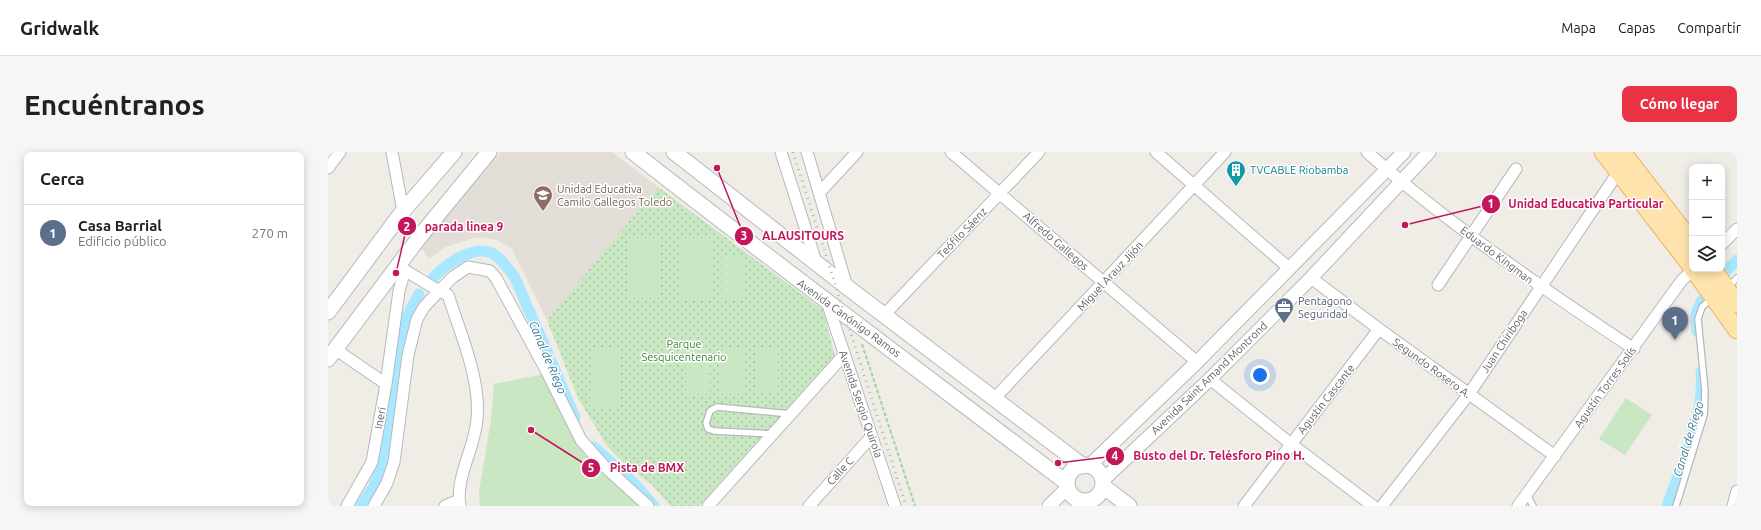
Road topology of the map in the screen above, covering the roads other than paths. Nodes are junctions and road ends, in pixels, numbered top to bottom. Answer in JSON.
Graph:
{"nodes":[{"id":1,"x":340,"y":152,"type":"edge"},
{"id":2,"x":392,"y":152,"type":"edge"},
{"id":3,"x":454,"y":152,"type":"edge"},
{"id":4,"x":489,"y":152,"type":"edge"},
{"id":5,"x":633,"y":152,"type":"edge"},
{"id":6,"x":674,"y":152,"type":"edge"},
{"id":7,"x":781,"y":152,"type":"edge"},
{"id":8,"x":807,"y":152,"type":"edge"},
{"id":9,"x":857,"y":152,"type":"edge"},
{"id":10,"x":951,"y":152,"type":"edge"},
{"id":11,"x":1039,"y":152,"type":"edge"},
{"id":12,"x":1156,"y":152,"type":"edge"},
{"id":13,"x":1225,"y":152,"type":"edge"},
{"id":14,"x":1367,"y":152,"type":"edge"},
{"id":15,"x":1404,"y":152,"type":"edge"},
{"id":16,"x":1429,"y":152,"type":"edge"},
{"id":17,"x":1603,"y":152,"type":"edge"},
{"id":18,"x":1622,"y":152,"type":"edge"},
{"id":19,"x":328,"y":168,"type":"edge"},
{"id":20,"x":1516,"y":169,"type":"dead end"},
{"id":21,"x":1388,"y":170,"type":"junction"},
{"id":22,"x":1619,"y":171,"type":"junction"},
{"id":23,"x":1401,"y":181,"type":"junction"},
{"id":24,"x":1194,"y":186,"type":"junction"},
{"id":25,"x":820,"y":192,"type":"junction"},
{"id":26,"x":1000,"y":194,"type":"junction"},
{"id":27,"x":402,"y":211,"type":"junction"},
{"id":28,"x":1737,"y":229,"type":"edge"},
{"id":29,"x":1471,"y":236,"type":"junction"},
{"id":30,"x":1689,"y":238,"type":"edge"},
{"id":31,"x":1725,"y":241,"type":"edge"},
{"id":32,"x":816,"y":262,"type":"junction"},
{"id":33,"x":1689,"y":264,"type":"edge"},
{"id":34,"x":401,"y":268,"type":"junction"},
{"id":35,"x":1290,"y":269,"type":"junction"},
{"id":36,"x":1690,"y":272,"type":"edge"},
{"id":37,"x":1698,"y":272,"type":"edge"},
{"id":38,"x":1715,"y":272,"type":"edge"},
{"id":39,"x":1311,"y":278,"type":"junction"},
{"id":40,"x":1104,"y":283,"type":"junction"},
{"id":41,"x":802,"y":284,"type":"junction"},
{"id":42,"x":1438,"y":285,"type":"dead end"},
{"id":43,"x":847,"y":287,"type":"junction"},
{"id":44,"x":1540,"y":287,"type":"junction"},
{"id":45,"x":1726,"y":288,"type":"edge"},
{"id":46,"x":439,"y":291,"type":"junction"},
{"id":47,"x":826,"y":302,"type":"junction"},
{"id":48,"x":1737,"y":304,"type":"edge"},
{"id":49,"x":328,"y":312,"type":"edge"},
{"id":50,"x":885,"y":314,"type":"junction"},
{"id":51,"x":1379,"y":329,"type":"junction"},
{"id":52,"x":1737,"y":330,"type":"edge"},
{"id":53,"x":1634,"y":349,"type":"junction"},
{"id":54,"x":332,"y":354,"type":"edge"},
{"id":55,"x":844,"y":355,"type":"junction"},
{"id":56,"x":1197,"y":362,"type":"junction"},
{"id":57,"x":1210,"y":379,"type":"junction"},
{"id":58,"x":386,"y":384,"type":"junction"},
{"id":59,"x":1469,"y":394,"type":"junction"},
{"id":60,"x":995,"y":398,"type":"junction"},
{"id":61,"x":791,"y":414,"type":"junction"},
{"id":62,"x":772,"y":434,"type":"junction"},
{"id":63,"x":872,"y":436,"type":"junction"},
{"id":64,"x":1291,"y":444,"type":"junction"},
{"id":65,"x":1555,"y":456,"type":"junction"},
{"id":66,"x":1086,"y":466,"type":"junction"},
{"id":67,"x":1103,"y":483,"type":"junction"},
{"id":68,"x":1068,"y":485,"type":"junction"},
{"id":69,"x":1737,"y":491,"type":"edge"},
{"id":70,"x":1527,"y":494,"type":"junction"},
{"id":71,"x":459,"y":503,"type":"edge"},
{"id":72,"x":1090,"y":503,"type":"edge"},
{"id":73,"x":347,"y":506,"type":"edge"},
{"id":74,"x":374,"y":506,"type":"edge"},
{"id":75,"x":444,"y":506,"type":"edge"},
{"id":76,"x":648,"y":506,"type":"edge"},
{"id":77,"x":708,"y":506,"type":"edge"},
{"id":78,"x":809,"y":506,"type":"edge"},
{"id":79,"x":895,"y":506,"type":"edge"},
{"id":80,"x":1049,"y":506,"type":"edge"},
{"id":81,"x":1129,"y":506,"type":"edge"},
{"id":82,"x":1244,"y":506,"type":"edge"},
{"id":83,"x":1373,"y":506,"type":"edge"},
{"id":84,"x":1382,"y":506,"type":"edge"},
{"id":85,"x":1518,"y":506,"type":"edge"},
{"id":86,"x":1533,"y":506,"type":"edge"},
{"id":87,"x":1676,"y":506,"type":"edge"},
{"id":88,"x":1733,"y":506,"type":"edge"}],
"edges":[{"from":1,"to":19,"type":"street"},
{"from":2,"to":27,"type":"street"},
{"from":3,"to":27,"type":"main road"},
{"from":4,"to":34,"type":"main road"},
{"from":5,"to":41,"type":"main road","name":"Avenida Canónigo Ramos"},
{"from":6,"to":32,"type":"main road"},
{"from":7,"to":32,"type":"street"},
{"from":8,"to":25,"type":"street"},
{"from":9,"to":25,"type":"street"},
{"from":10,"to":26,"type":"street","name":"Alfredo Gallegos"},
{"from":11,"to":26,"type":"street","name":"Teófilo Sáenz"},
{"from":12,"to":24,"type":"street"},
{"from":13,"to":24,"type":"street","name":"Miguel Arauz Jijón"},
{"from":14,"to":21,"type":"street","name":"Eduardo Kingman"},
{"from":15,"to":21,"type":"street","name":"Avenida Saint Amand Montrond"},
{"from":16,"to":23,"type":"street","name":"Avenida Saint Amand Montrond"},
{"from":17,"to":22,"type":"main road"},
{"from":18,"to":30,"type":"main road"},
{"from":20,"to":29,"type":"street"},
{"from":21,"to":23,"type":"street","name":"Eduardo Kingman"},
{"from":21,"to":35,"type":"street","name":"Avenida Saint Amand Montrond"},
{"from":22,"to":33,"type":"main road"},
{"from":22,"to":44,"type":"street","name":"Juan Chiriboga"},
{"from":23,"to":29,"type":"street","name":"Eduardo Kingman"},
{"from":23,"to":39,"type":"street","name":"Avenida Saint Amand Montrond"},
{"from":24,"to":35,"type":"street"},
{"from":24,"to":40,"type":"street","name":"Miguel Arauz Jijón"},
{"from":25,"to":43,"type":"street"},
{"from":26,"to":40,"type":"street","name":"Alfredo Gallegos"},
{"from":26,"to":50,"type":"street","name":"Teófilo Sáenz"},
{"from":27,"to":49,"type":"main road"},
{"from":28,"to":31,"type":"street"},
{"from":29,"to":42,"type":"street"},
{"from":29,"to":44,"type":"street","name":"Eduardo Kingman"},
{"from":32,"to":41,"type":"main road"},
{"from":32,"to":43,"type":"main road"},
{"from":34,"to":46,"type":"street"},
{"from":34,"to":54,"type":"main road"},
{"from":34,"to":58,"type":"street","name":"Ineri"},
{"from":35,"to":56,"type":"street","name":"Avenida Saint Amand Montrond"},
{"from":36,"to":53,"type":"street","name":"Agustín Torres Solís"},
{"from":37,"to":45,"type":"main road"},
{"from":38,"to":45,"type":"main road"},
{"from":39,"to":51,"type":"street","name":"Segundo Rosero A."},
{"from":39,"to":57,"type":"street","name":"Avenida Saint Amand Montrond"},
{"from":40,"to":56,"type":"street","name":"Alfredo Gallegos"},
{"from":40,"to":60,"type":"street","name":"Miguel Arauz Jijón"},
{"from":41,"to":47,"type":"main road","name":"Avenida Canónigo Ramos"},
{"from":43,"to":50,"type":"main road"},
{"from":44,"to":53,"type":"street","name":"Eduardo Kingman"},
{"from":44,"to":59,"type":"street","name":"Juan Chiriboga"},
{"from":45,"to":48,"type":"main road"},
{"from":45,"to":52,"type":"main road"},
{"from":45,"to":87,"type":"lane"},
{"from":46,"to":71,"type":"street"},
{"from":46,"to":74,"type":"street"},
{"from":46,"to":76,"type":"street"},
{"from":47,"to":55,"type":"street","name":"Avenida Sergio Quirola"},
{"from":47,"to":68,"type":"main road","name":"Avenida Canónigo Ramos"},
{"from":50,"to":60,"type":"main road"},
{"from":51,"to":59,"type":"street","name":"Segundo Rosero A."},
{"from":51,"to":64,"type":"street","name":"Agustín Cascante"},
{"from":53,"to":65,"type":"street","name":"Agustín Torres Solís"},
{"from":54,"to":58,"type":"street"},
{"from":55,"to":61,"type":"street"},
{"from":55,"to":63,"type":"street","name":"Avenida Sergio Quirola"},
{"from":56,"to":66,"type":"street","name":"Avenida Saint Amand Montrond"},
{"from":57,"to":64,"type":"street"},
{"from":57,"to":67,"type":"street","name":"Avenida Saint Amand Montrond"},
{"from":58,"to":73,"type":"street","name":"Ineri"},
{"from":59,"to":65,"type":"street","name":"Segundo Rosero A."},
{"from":59,"to":84,"type":"street","name":"Juan Chiriboga"},
{"from":60,"to":66,"type":"main road"},
{"from":61,"to":62,"type":"street"},
{"from":61,"to":62,"type":"lane"},
{"from":62,"to":77,"type":"street"},
{"from":63,"to":78,"type":"street","name":"Calle C"},
{"from":63,"to":79,"type":"street","name":"Avenida Sergio Quirola"},
{"from":64,"to":82,"type":"street","name":"Agustín Cascante"},
{"from":64,"to":83,"type":"street"},
{"from":65,"to":70,"type":"street","name":"Agustín Torres Solís"},
{"from":66,"to":67,"type":"main road"},
{"from":66,"to":68,"type":"main road"},
{"from":67,"to":72,"type":"main road","name":"Avenida Canónigo Ramos"},
{"from":67,"to":81,"type":"main road"},
{"from":68,"to":72,"type":"main road","name":"Avenida Canónigo Ramos"},
{"from":68,"to":80,"type":"street"},
{"from":69,"to":88,"type":"street"},
{"from":70,"to":85,"type":"street","name":"Agustín Torres Solís"},
{"from":70,"to":86,"type":"lane"},
{"from":71,"to":75,"type":"street"}]}
